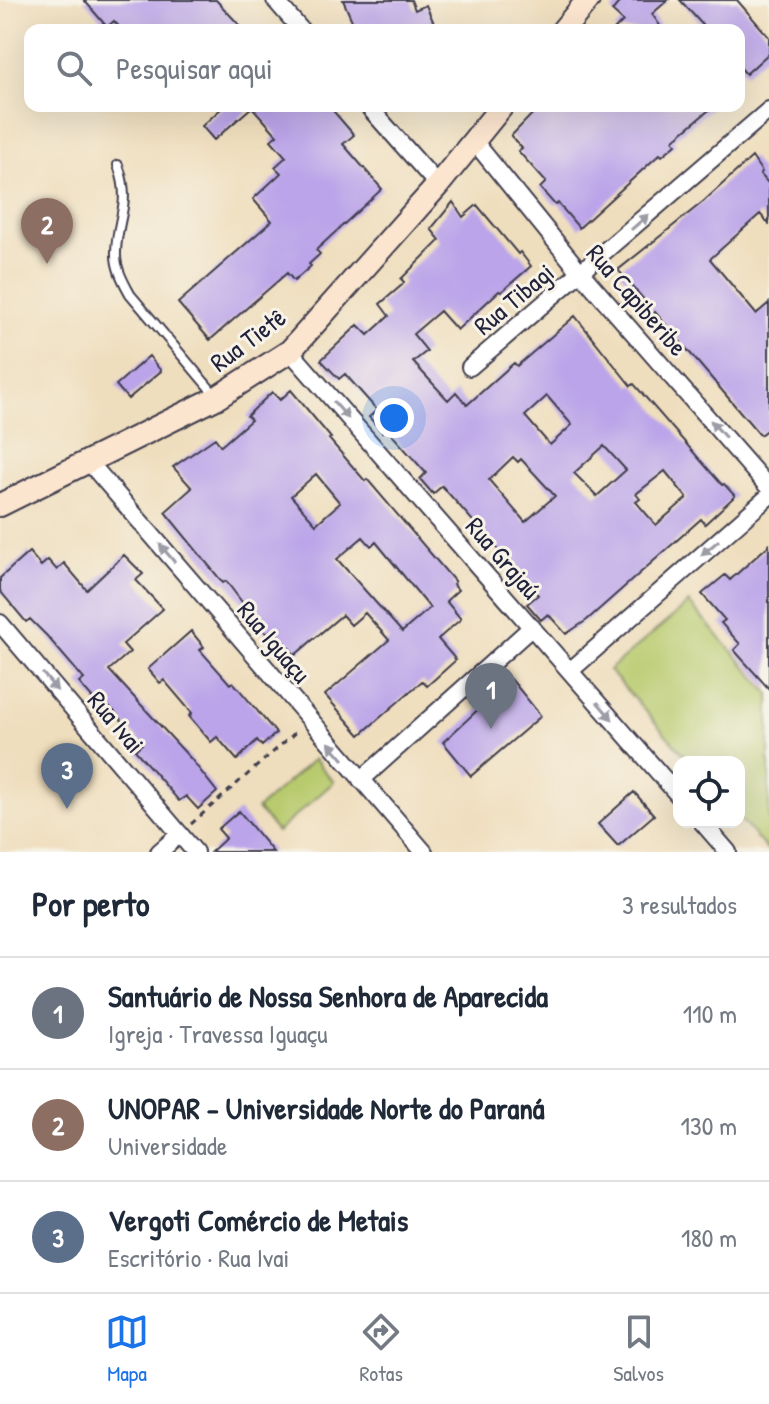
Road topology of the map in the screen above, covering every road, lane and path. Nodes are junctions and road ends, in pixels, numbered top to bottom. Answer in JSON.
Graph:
{"nodes":[{"id":1,"x":275,"y":0,"type":"edge"},
{"id":2,"x":588,"y":0,"type":"edge"},
{"id":3,"x":296,"y":24,"type":"edge"},
{"id":4,"x":568,"y":24,"type":"edge"},
{"id":5,"x":769,"y":110,"type":"edge"},
{"id":6,"x":373,"y":112,"type":"edge"},
{"id":7,"x":497,"y":112,"type":"edge"},
{"id":8,"x":474,"y":141,"type":"junction"},
{"id":9,"x":118,"y":165,"type":"dead end"},
{"id":10,"x":438,"y":185,"type":"junction"},
{"id":11,"x":581,"y":273,"type":"junction"},
{"id":12,"x":290,"y":351,"type":"junction"},
{"id":13,"x":470,"y":367,"type":"dead end"},
{"id":14,"x":218,"y":397,"type":"junction"},
{"id":15,"x":89,"y":462,"type":"junction"},
{"id":16,"x":769,"y":488,"type":"edge"},
{"id":17,"x":769,"y":496,"type":"edge"},
{"id":18,"x":0,"y":505,"type":"edge"},
{"id":19,"x":0,"y":623,"type":"edge"},
{"id":20,"x":532,"y":627,"type":"junction"},
{"id":21,"x":570,"y":671,"type":"junction"},
{"id":22,"x":310,"y":721,"type":"junction"},
{"id":23,"x":361,"y":780,"type":"junction"},
{"id":24,"x":673,"y":789,"type":"edge"},
{"id":25,"x":707,"y":828,"type":"edge"},
{"id":26,"x":180,"y":834,"type":"junction"},
{"id":27,"x":159,"y":852,"type":"edge"},
{"id":28,"x":195,"y":852,"type":"edge"},
{"id":29,"x":424,"y":852,"type":"edge"},
{"id":30,"x":728,"y":852,"type":"edge"}],
"edges":[{"from":1,"to":3,"type":"street"},
{"from":2,"to":4,"type":"street"},
{"from":11,"to":5,"type":"street","name":"Rua Tibagi","one_way":true},
{"from":6,"to":10,"type":"street"},
{"from":7,"to":8,"type":"street","name":"Rua Tietê"},
{"from":8,"to":10,"type":"street","name":"Rua Tietê"},
{"from":8,"to":11,"type":"street","name":"Rua Capiberibe"},
{"from":9,"to":14,"type":"lane"},
{"from":10,"to":12,"type":"street","name":"Rua Tietê"},
{"from":11,"to":13,"type":"street","name":"Rua Tibagi"},
{"from":16,"to":11,"type":"street","name":"Rua Capiberibe","one_way":true},
{"from":12,"to":14,"type":"street","name":"Rua Tietê"},
{"from":12,"to":20,"type":"street","name":"Rua Grajaú","one_way":true},
{"from":14,"to":15,"type":"street","name":"Rua Tietê"},
{"from":15,"to":18,"type":"street","name":"Rua Tietê"},
{"from":22,"to":15,"type":"street","name":"Rua Iguaçu","one_way":true},
{"from":17,"to":21,"type":"street","one_way":true},
{"from":19,"to":26,"type":"street","name":"Rua Ivai","one_way":true},
{"from":20,"to":21,"type":"street","name":"Rua Grajaú"},
{"from":20,"to":23,"type":"street"},
{"from":21,"to":24,"type":"street","name":"Rua Grajaú","one_way":true},
{"from":23,"to":22,"type":"street","name":"Rua Iguaçu","one_way":true},
{"from":22,"to":26,"type":"path"},
{"from":23,"to":29,"type":"street","name":"Rua Iguaçu"},
{"from":25,"to":30,"type":"street"},
{"from":26,"to":27,"type":"street"},
{"from":26,"to":28,"type":"street","name":"Rua Ivai"}]}
